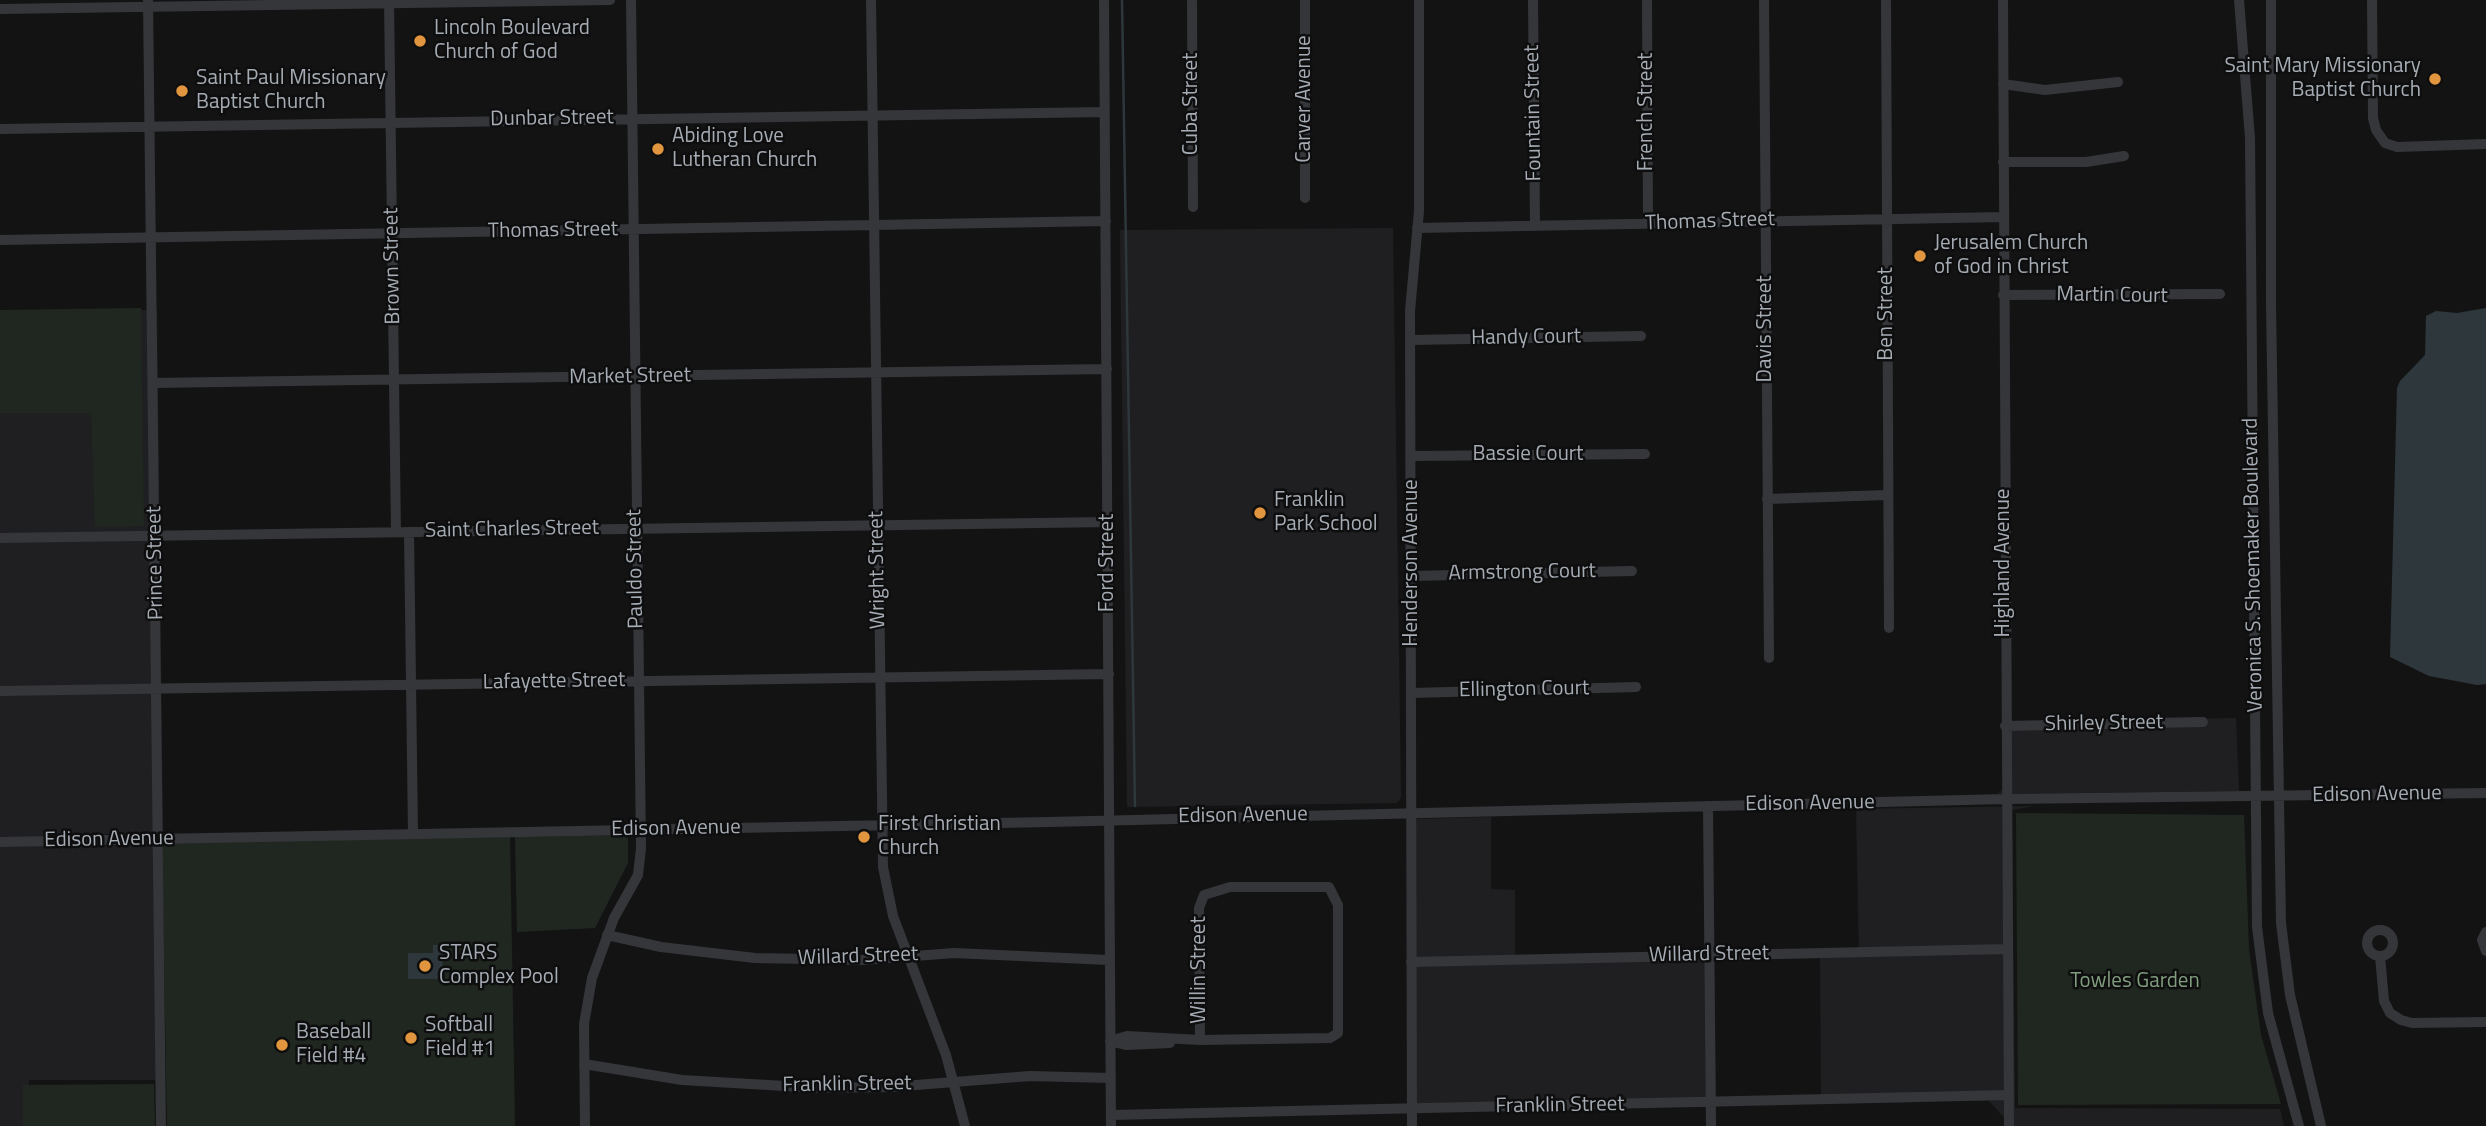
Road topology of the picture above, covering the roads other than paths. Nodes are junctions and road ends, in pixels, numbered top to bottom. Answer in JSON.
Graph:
{"nodes":[{"id":1,"x":610,"y":0,"type":"edge"},
{"id":2,"x":631,"y":0,"type":"edge"},
{"id":3,"x":871,"y":0,"type":"edge"},
{"id":4,"x":1104,"y":0,"type":"edge"},
{"id":5,"x":1192,"y":0,"type":"edge"},
{"id":6,"x":1305,"y":0,"type":"edge"},
{"id":7,"x":1419,"y":0,"type":"edge"},
{"id":8,"x":1532,"y":0,"type":"edge"},
{"id":9,"x":1647,"y":0,"type":"edge"},
{"id":10,"x":1764,"y":0,"type":"edge"},
{"id":11,"x":1886,"y":0,"type":"edge"},
{"id":12,"x":2003,"y":0,"type":"edge"},
{"id":13,"x":2239,"y":0,"type":"edge"},
{"id":14,"x":2272,"y":0,"type":"edge"},
{"id":15,"x":2372,"y":0,"type":"edge"},
{"id":16,"x":389,"y":2,"type":"edge"},
{"id":17,"x":148,"y":4,"type":"edge"},
{"id":18,"x":0,"y":9,"type":"edge"},
{"id":19,"x":2118,"y":82,"type":"dead end"},
{"id":20,"x":2003,"y":84,"type":"junction"},
{"id":21,"x":1104,"y":112,"type":"junction"},
{"id":22,"x":872,"y":115,"type":"junction"},
{"id":23,"x":631,"y":118,"type":"junction"},
{"id":24,"x":391,"y":122,"type":"junction"},
{"id":25,"x":150,"y":127,"type":"junction"},
{"id":26,"x":0,"y":129,"type":"edge"},
{"id":27,"x":2486,"y":144,"type":"edge"},
{"id":28,"x":2124,"y":156,"type":"dead end"},
{"id":29,"x":2003,"y":162,"type":"junction"},
{"id":30,"x":1305,"y":198,"type":"dead end"},
{"id":31,"x":1193,"y":207,"type":"dead end"},
{"id":32,"x":1887,"y":217,"type":"junction"},
{"id":33,"x":2003,"y":217,"type":"junction"},
{"id":34,"x":1106,"y":220,"type":"junction"},
{"id":35,"x":1765,"y":220,"type":"junction"},
{"id":36,"x":873,"y":224,"type":"junction"},
{"id":37,"x":1648,"y":224,"type":"junction"},
{"id":38,"x":1535,"y":226,"type":"junction"},
{"id":39,"x":1417,"y":228,"type":"junction"},
{"id":40,"x":633,"y":230,"type":"junction"},
{"id":41,"x":393,"y":234,"type":"junction"},
{"id":42,"x":152,"y":238,"type":"junction"},
{"id":43,"x":0,"y":240,"type":"edge"},
{"id":44,"x":2220,"y":294,"type":"dead end"},
{"id":45,"x":2003,"y":295,"type":"junction"},
{"id":46,"x":1641,"y":336,"type":"dead end"},
{"id":47,"x":1410,"y":340,"type":"junction"},
{"id":48,"x":1107,"y":369,"type":"junction"},
{"id":49,"x":875,"y":373,"type":"junction"},
{"id":50,"x":634,"y":377,"type":"junction"},
{"id":51,"x":394,"y":379,"type":"junction"},
{"id":52,"x":153,"y":383,"type":"junction"},
{"id":53,"x":1645,"y":454,"type":"dead end"},
{"id":54,"x":1411,"y":456,"type":"junction"},
{"id":55,"x":1886,"y":495,"type":"junction"},
{"id":56,"x":1767,"y":499,"type":"junction"},
{"id":57,"x":1108,"y":522,"type":"junction"},
{"id":58,"x":877,"y":525,"type":"junction"},
{"id":59,"x":636,"y":528,"type":"junction"},
{"id":60,"x":396,"y":532,"type":"junction"},
{"id":61,"x":409,"y":532,"type":"junction"},
{"id":62,"x":156,"y":536,"type":"junction"},
{"id":63,"x":0,"y":538,"type":"edge"},
{"id":64,"x":1632,"y":571,"type":"dead end"},
{"id":65,"x":1412,"y":576,"type":"junction"},
{"id":66,"x":1889,"y":628,"type":"dead end"},
{"id":67,"x":1769,"y":658,"type":"dead end"},
{"id":68,"x":1109,"y":674,"type":"junction"},
{"id":69,"x":880,"y":677,"type":"junction"},
{"id":70,"x":637,"y":681,"type":"junction"},
{"id":71,"x":411,"y":685,"type":"junction"},
{"id":72,"x":1636,"y":687,"type":"dead end"},
{"id":73,"x":158,"y":689,"type":"junction"},
{"id":74,"x":0,"y":691,"type":"edge"},
{"id":75,"x":1412,"y":693,"type":"junction"},
{"id":76,"x":2203,"y":722,"type":"dead end"},
{"id":77,"x":2005,"y":726,"type":"junction"},
{"id":78,"x":2486,"y":793,"type":"edge"},
{"id":79,"x":2257,"y":796,"type":"junction"},
{"id":80,"x":2277,"y":796,"type":"junction"},
{"id":81,"x":2006,"y":799,"type":"junction"},
{"id":82,"x":1708,"y":806,"type":"junction"},
{"id":83,"x":1410,"y":813,"type":"junction"},
{"id":84,"x":1109,"y":820,"type":"junction"},
{"id":85,"x":882,"y":825,"type":"junction"},
{"id":86,"x":640,"y":829,"type":"junction"},
{"id":87,"x":413,"y":834,"type":"junction"},
{"id":88,"x":158,"y":839,"type":"junction"},
{"id":89,"x":0,"y":842,"type":"edge"},
{"id":90,"x":2486,"y":932,"type":"edge"},
{"id":91,"x":607,"y":936,"type":"junction"},
{"id":92,"x":2007,"y":949,"type":"junction"},
{"id":93,"x":2486,"y":951,"type":"edge"},
{"id":94,"x":1710,"y":956,"type":"junction"},
{"id":95,"x":2380,"y":956,"type":"dead end"},
{"id":96,"x":910,"y":957,"type":"junction"},
{"id":97,"x":1110,"y":960,"type":"junction"},
{"id":98,"x":1411,"y":962,"type":"junction"},
{"id":99,"x":2486,"y":1022,"type":"edge"},
{"id":100,"x":1200,"y":1040,"type":"junction"},
{"id":101,"x":1110,"y":1041,"type":"junction"},
{"id":102,"x":584,"y":1064,"type":"junction"},
{"id":103,"x":1110,"y":1078,"type":"junction"},
{"id":104,"x":955,"y":1082,"type":"junction"},
{"id":105,"x":2009,"y":1095,"type":"junction"},
{"id":106,"x":1711,"y":1102,"type":"junction"},
{"id":107,"x":1412,"y":1108,"type":"junction"},
{"id":108,"x":1111,"y":1121,"type":"edge"},
{"id":109,"x":161,"y":1126,"type":"edge"},
{"id":110,"x":585,"y":1126,"type":"edge"},
{"id":111,"x":965,"y":1126,"type":"edge"},
{"id":112,"x":1412,"y":1126,"type":"edge"},
{"id":113,"x":1711,"y":1126,"type":"edge"},
{"id":114,"x":2009,"y":1126,"type":"edge"},
{"id":115,"x":2299,"y":1126,"type":"edge"},
{"id":116,"x":2321,"y":1126,"type":"edge"}],
"edges":[{"from":1,"to":16,"type":"street"},
{"from":2,"to":23,"type":"street","name":"Pauldo Street"},
{"from":3,"to":22,"type":"street","name":"Wright Street"},
{"from":4,"to":21,"type":"street","name":"Ford Street"},
{"from":5,"to":31,"type":"street","name":"Cuba Street"},
{"from":6,"to":30,"type":"street","name":"Carver Avenue"},
{"from":7,"to":39,"type":"street","name":"Henderson Avenue"},
{"from":8,"to":38,"type":"street","name":"Fountain Street"},
{"from":9,"to":37,"type":"street","name":"French Street"},
{"from":10,"to":35,"type":"street","name":"Davis Street"},
{"from":11,"to":32,"type":"street","name":"Ben Street"},
{"from":12,"to":20,"type":"street","name":"Highland Avenue"},
{"from":13,"to":79,"type":"street","name":"Veronica S. Shoemaker Boulevard"},
{"from":14,"to":80,"type":"street","name":"Veronica S. Shoemaker Boulevard"},
{"from":15,"to":27,"type":"street"},
{"from":16,"to":17,"type":"street"},
{"from":16,"to":24,"type":"street","name":"Brown Street"},
{"from":17,"to":18,"type":"street"},
{"from":17,"to":25,"type":"street","name":"Prince Street"},
{"from":19,"to":20,"type":"street"},
{"from":20,"to":29,"type":"street","name":"Highland Avenue"},
{"from":21,"to":22,"type":"street","name":"Dunbar Street"},
{"from":21,"to":34,"type":"street","name":"Ford Street"},
{"from":22,"to":23,"type":"street","name":"Dunbar Street"},
{"from":22,"to":36,"type":"street","name":"Wright Street"},
{"from":23,"to":24,"type":"street","name":"Dunbar Street"},
{"from":23,"to":40,"type":"street","name":"Pauldo Street"},
{"from":24,"to":25,"type":"street","name":"Dunbar Street"},
{"from":24,"to":41,"type":"street","name":"Brown Street"},
{"from":25,"to":26,"type":"street","name":"Dunbar Street"},
{"from":25,"to":42,"type":"street","name":"Prince Street"},
{"from":28,"to":29,"type":"street"},
{"from":29,"to":33,"type":"street","name":"Highland Avenue"},
{"from":32,"to":33,"type":"street","name":"Thomas Street"},
{"from":32,"to":35,"type":"street","name":"Thomas Street"},
{"from":32,"to":55,"type":"street","name":"Ben Street"},
{"from":33,"to":45,"type":"street","name":"Highland Avenue"},
{"from":34,"to":36,"type":"street","name":"Thomas Street"},
{"from":34,"to":48,"type":"street","name":"Ford Street"},
{"from":35,"to":37,"type":"street","name":"Thomas Street"},
{"from":35,"to":56,"type":"street","name":"Davis Street"},
{"from":36,"to":40,"type":"street","name":"Thomas Street"},
{"from":36,"to":49,"type":"street","name":"Wright Street"},
{"from":37,"to":38,"type":"street","name":"Thomas Street"},
{"from":38,"to":39,"type":"street","name":"Thomas Street"},
{"from":39,"to":47,"type":"street","name":"Henderson Avenue"},
{"from":40,"to":41,"type":"street","name":"Thomas Street"},
{"from":40,"to":50,"type":"street","name":"Pauldo Street"},
{"from":41,"to":42,"type":"street","name":"Thomas Street"},
{"from":41,"to":51,"type":"street","name":"Brown Street"},
{"from":42,"to":43,"type":"street","name":"Thomas Street"},
{"from":42,"to":52,"type":"street","name":"Prince Street"},
{"from":44,"to":45,"type":"street","name":"Martin Court"},
{"from":45,"to":77,"type":"street","name":"Highland Avenue"},
{"from":46,"to":47,"type":"street","name":"Handy Court"},
{"from":47,"to":54,"type":"street","name":"Henderson Avenue"},
{"from":48,"to":49,"type":"street","name":"Market Street"},
{"from":48,"to":57,"type":"street","name":"Ford Street"},
{"from":49,"to":50,"type":"street","name":"Market Street"},
{"from":49,"to":58,"type":"street","name":"Wright Street"},
{"from":50,"to":51,"type":"street","name":"Market Street"},
{"from":50,"to":59,"type":"street","name":"Pauldo Street"},
{"from":51,"to":52,"type":"street","name":"Market Street"},
{"from":51,"to":60,"type":"street","name":"Brown Street"},
{"from":52,"to":62,"type":"street","name":"Prince Street"},
{"from":53,"to":54,"type":"street","name":"Bassie Court"},
{"from":54,"to":65,"type":"street","name":"Henderson Avenue"},
{"from":55,"to":56,"type":"street"},
{"from":55,"to":66,"type":"street","name":"Ben Street"},
{"from":56,"to":67,"type":"street","name":"Davis Street"},
{"from":57,"to":58,"type":"street","name":"Saint Charles Street"},
{"from":57,"to":68,"type":"street","name":"Ford Street"},
{"from":58,"to":59,"type":"street","name":"Saint Charles Street"},
{"from":58,"to":69,"type":"street","name":"Wright Street"},
{"from":59,"to":61,"type":"street","name":"Saint Charles Street"},
{"from":59,"to":70,"type":"street","name":"Pauldo Street"},
{"from":60,"to":61,"type":"street","name":"Saint Charles Street"},
{"from":60,"to":62,"type":"street","name":"Saint Charles Street"},
{"from":61,"to":71,"type":"street"},
{"from":62,"to":63,"type":"street","name":"Saint Charles Street"},
{"from":62,"to":73,"type":"street","name":"Prince Street"},
{"from":64,"to":65,"type":"street","name":"Armstrong Court"},
{"from":65,"to":75,"type":"street","name":"Henderson Avenue"},
{"from":68,"to":69,"type":"street","name":"Lafayette Street"},
{"from":68,"to":84,"type":"street","name":"Ford Street"},
{"from":69,"to":70,"type":"street","name":"Lafayette Street"},
{"from":69,"to":85,"type":"street","name":"Wright Street"},
{"from":70,"to":71,"type":"street","name":"Lafayette Street"},
{"from":70,"to":86,"type":"street","name":"Pauldo Street"},
{"from":71,"to":73,"type":"street","name":"Lafayette Street"},
{"from":71,"to":87,"type":"street"},
{"from":72,"to":75,"type":"street","name":"Ellington Court"},
{"from":73,"to":74,"type":"street","name":"Lafayette Street"},
{"from":73,"to":88,"type":"street","name":"Prince Street"},
{"from":75,"to":83,"type":"street","name":"Henderson Avenue"},
{"from":76,"to":77,"type":"street","name":"Shirley Street"},
{"from":77,"to":81,"type":"street","name":"Highland Avenue"},
{"from":78,"to":80,"type":"street","name":"Edison Avenue"},
{"from":79,"to":80,"type":"street","name":"Edison Avenue"},
{"from":79,"to":81,"type":"street","name":"Edison Avenue"},
{"from":79,"to":115,"type":"street","name":"Veronica S. Shoemaker Boulevard"},
{"from":80,"to":116,"type":"street","name":"Veronica S. Shoemaker Boulevard"},
{"from":81,"to":82,"type":"street","name":"Edison Avenue"},
{"from":81,"to":92,"type":"street","name":"Highland Avenue"},
{"from":82,"to":83,"type":"street","name":"Edison Avenue"},
{"from":82,"to":94,"type":"street"},
{"from":83,"to":84,"type":"street","name":"Edison Avenue"},
{"from":83,"to":98,"type":"street","name":"Henderson Avenue"},
{"from":84,"to":85,"type":"street","name":"Edison Avenue"},
{"from":84,"to":97,"type":"street","name":"Ford Street"},
{"from":85,"to":86,"type":"street","name":"Edison Avenue"},
{"from":85,"to":96,"type":"street","name":"Wright Street"},
{"from":86,"to":87,"type":"street","name":"Edison Avenue"},
{"from":86,"to":91,"type":"street","name":"Pauldo Street"},
{"from":87,"to":88,"type":"street","name":"Edison Avenue"},
{"from":88,"to":89,"type":"street","name":"Edison Avenue"},
{"from":88,"to":109,"type":"street","name":"Prince Street"},
{"from":90,"to":93,"type":"street"},
{"from":91,"to":96,"type":"street","name":"Willard Street"},
{"from":91,"to":102,"type":"street","name":"Pauldo Street"},
{"from":92,"to":94,"type":"street","name":"Willard Street"},
{"from":92,"to":105,"type":"street","name":"Highland Avenue"},
{"from":94,"to":98,"type":"street","name":"Willard Street"},
{"from":94,"to":106,"type":"street"},
{"from":95,"to":99,"type":"street"},
{"from":96,"to":97,"type":"street","name":"Willard Street"},
{"from":96,"to":104,"type":"street","name":"Wright Street"},
{"from":97,"to":101,"type":"street","name":"Ford Street"},
{"from":98,"to":107,"type":"street","name":"Henderson Avenue"},
{"from":100,"to":100,"type":"street","name":"Willin Street"},
{"from":100,"to":101,"type":"street","name":"Willin Street"},
{"from":101,"to":103,"type":"street","name":"Ford Street"},
{"from":102,"to":104,"type":"street","name":"Franklin Street"},
{"from":102,"to":110,"type":"street","name":"Pauldo Street"},
{"from":103,"to":104,"type":"street","name":"Franklin Street"},
{"from":103,"to":108,"type":"street","name":"Ford Street"},
{"from":104,"to":111,"type":"street","name":"Wright Street"},
{"from":105,"to":106,"type":"street","name":"Franklin Street"},
{"from":105,"to":114,"type":"street","name":"Highland Avenue"},
{"from":106,"to":107,"type":"street","name":"Franklin Street"},
{"from":106,"to":113,"type":"street"},
{"from":107,"to":108,"type":"street","name":"Franklin Street"},
{"from":107,"to":112,"type":"street","name":"Henderson Avenue"}]}
